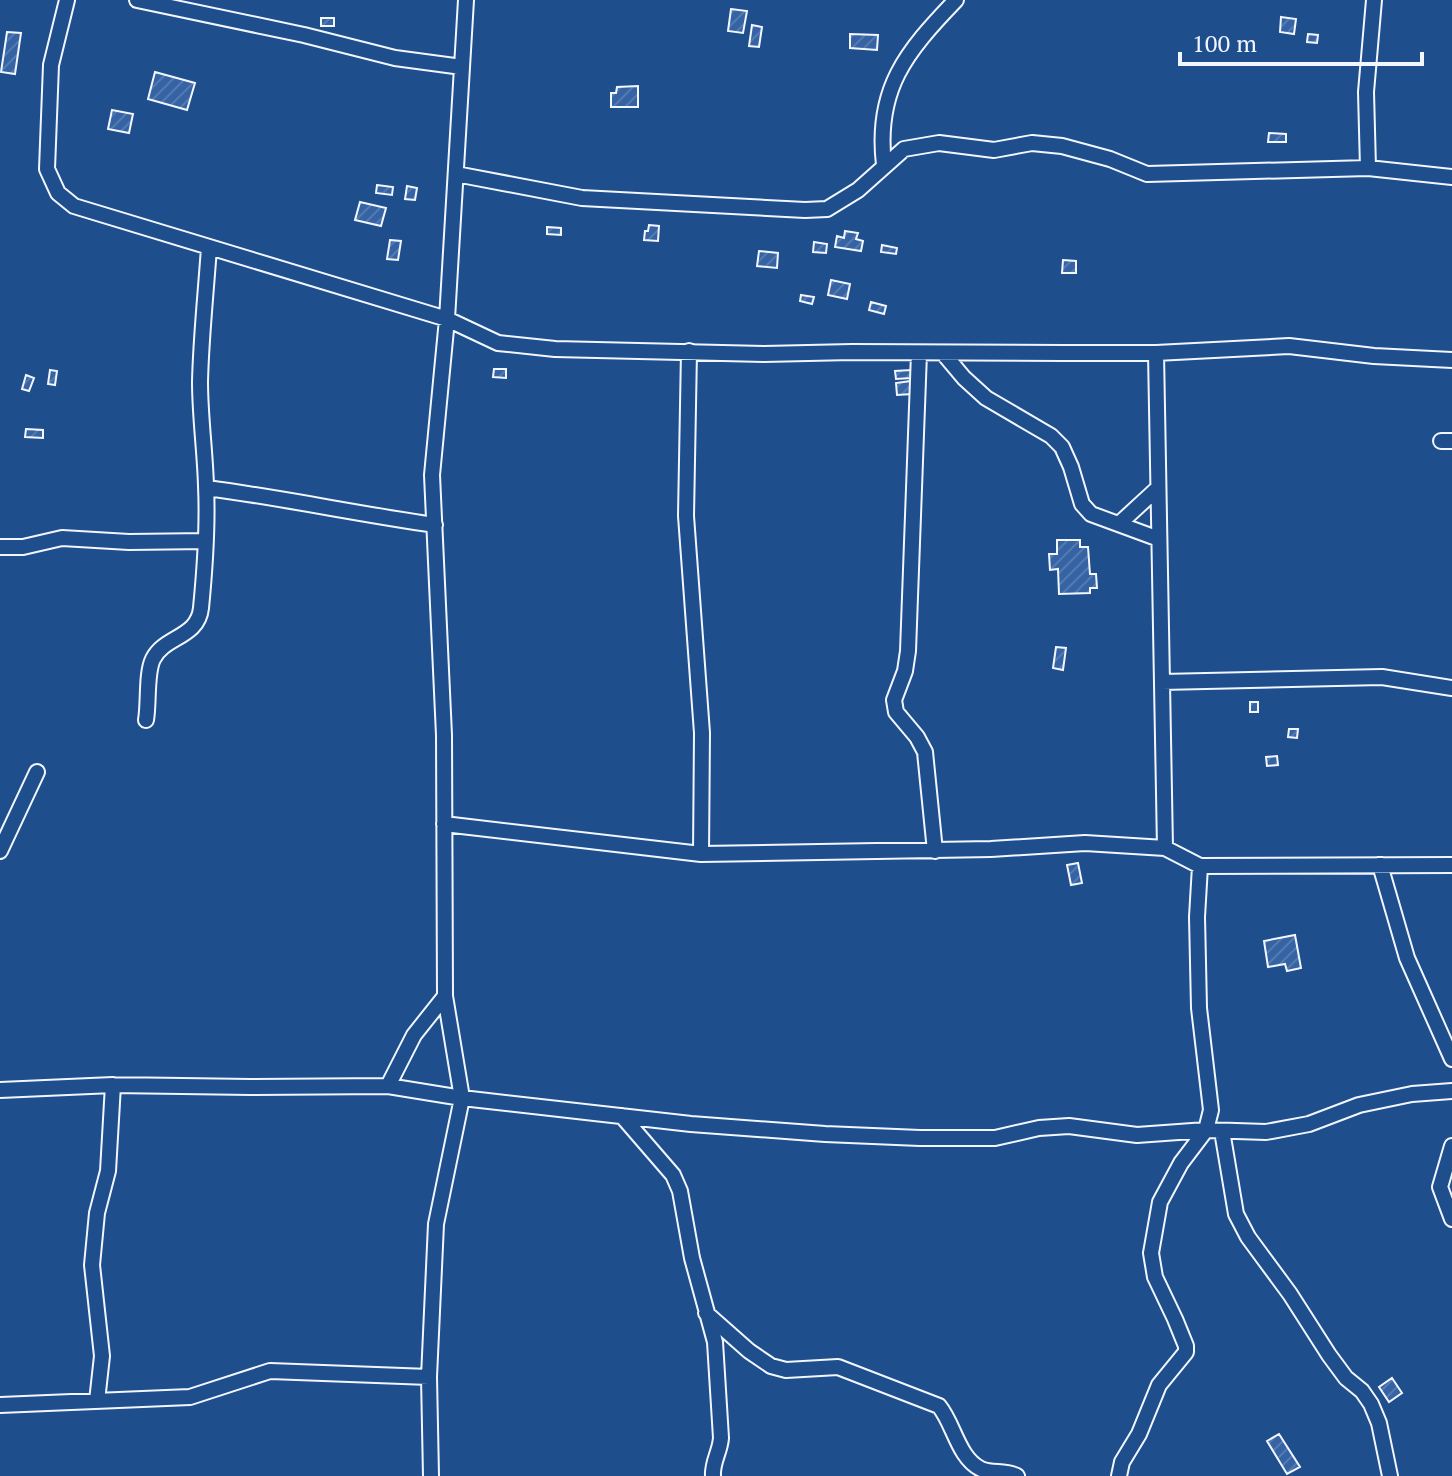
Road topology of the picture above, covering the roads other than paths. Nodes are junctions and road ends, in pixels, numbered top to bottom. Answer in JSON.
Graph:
{"nodes":[{"id":1,"x":67,"y":0,"type":"edge"},
{"id":2,"x":137,"y":0,"type":"edge"},
{"id":3,"x":466,"y":0,"type":"edge"},
{"id":4,"x":956,"y":0,"type":"edge"},
{"id":5,"x":1374,"y":0,"type":"edge"},
{"id":6,"x":462,"y":67,"type":"junction"},
{"id":7,"x":884,"y":165,"type":"junction"},
{"id":8,"x":1368,"y":168,"type":"junction"},
{"id":9,"x":456,"y":174,"type":"junction"},
{"id":10,"x":1452,"y":177,"type":"edge"},
{"id":11,"x":209,"y":247,"type":"junction"},
{"id":12,"x":447,"y":319,"type":"junction"},
{"id":13,"x":689,"y":351,"type":"junction"},
{"id":14,"x":919,"y":353,"type":"junction"},
{"id":15,"x":943,"y":353,"type":"junction"},
{"id":16,"x":1156,"y":353,"type":"junction"},
{"id":17,"x":1452,"y":360,"type":"edge"},
{"id":18,"x":207,"y":488,"type":"junction"},
{"id":19,"x":1158,"y":488,"type":"junction"},
{"id":20,"x":1120,"y":523,"type":"junction"},
{"id":21,"x":435,"y":525,"type":"junction"},
{"id":22,"x":1159,"y":539,"type":"junction"},
{"id":23,"x":206,"y":541,"type":"junction"},
{"id":24,"x":0,"y":547,"type":"edge"},
{"id":25,"x":1162,"y":682,"type":"junction"},
{"id":26,"x":1452,"y":688,"type":"edge"},
{"id":27,"x":146,"y":720,"type":"dead end"},
{"id":28,"x":37,"y":772,"type":"dead end"},
{"id":29,"x":444,"y":824,"type":"junction"},
{"id":30,"x":1165,"y":848,"type":"junction"},
{"id":31,"x":0,"y":851,"type":"edge"},
{"id":32,"x":935,"y":851,"type":"junction"},
{"id":33,"x":701,"y":854,"type":"junction"},
{"id":34,"x":1380,"y":865,"type":"junction"},
{"id":35,"x":1452,"y":865,"type":"edge"},
{"id":36,"x":1200,"y":866,"type":"junction"},
{"id":37,"x":445,"y":996,"type":"junction"},
{"id":38,"x":1452,"y":1059,"type":"edge"},
{"id":39,"x":113,"y":1085,"type":"junction"},
{"id":40,"x":388,"y":1086,"type":"junction"},
{"id":41,"x":0,"y":1090,"type":"edge"},
{"id":42,"x":1452,"y":1091,"type":"edge"},
{"id":43,"x":462,"y":1098,"type":"junction"},
{"id":44,"x":622,"y":1116,"type":"junction"},
{"id":45,"x":1206,"y":1130,"type":"junction"},
{"id":46,"x":1222,"y":1131,"type":"junction"},
{"id":47,"x":1452,"y":1146,"type":"edge"},
{"id":48,"x":1452,"y":1219,"type":"edge"},
{"id":49,"x":706,"y":1313,"type":"junction"},
{"id":50,"x":429,"y":1377,"type":"junction"},
{"id":51,"x":97,"y":1401,"type":"junction"},
{"id":52,"x":0,"y":1405,"type":"edge"},
{"id":53,"x":431,"y":1476,"type":"edge"},
{"id":54,"x":713,"y":1476,"type":"edge"},
{"id":55,"x":1017,"y":1476,"type":"edge"},
{"id":56,"x":1119,"y":1476,"type":"edge"},
{"id":57,"x":1390,"y":1476,"type":"edge"}],
"edges":[{"from":1,"to":11,"type":"street"},
{"from":2,"to":6,"type":"street"},
{"from":3,"to":6,"type":"street"},
{"from":4,"to":7,"type":"street"},
{"from":5,"to":8,"type":"street"},
{"from":6,"to":9,"type":"street"},
{"from":7,"to":8,"type":"street"},
{"from":7,"to":9,"type":"street"},
{"from":8,"to":10,"type":"street"},
{"from":9,"to":12,"type":"street"},
{"from":11,"to":12,"type":"street"},
{"from":11,"to":18,"type":"street"},
{"from":12,"to":13,"type":"street"},
{"from":12,"to":21,"type":"street"},
{"from":13,"to":14,"type":"street"},
{"from":13,"to":33,"type":"street"},
{"from":14,"to":15,"type":"street"},
{"from":14,"to":32,"type":"street"},
{"from":15,"to":16,"type":"street"},
{"from":15,"to":20,"type":"street"},
{"from":16,"to":17,"type":"street"},
{"from":16,"to":19,"type":"street"},
{"from":18,"to":21,"type":"street"},
{"from":18,"to":23,"type":"street"},
{"from":19,"to":20,"type":"street"},
{"from":19,"to":22,"type":"street"},
{"from":20,"to":22,"type":"street"},
{"from":21,"to":29,"type":"street"},
{"from":22,"to":25,"type":"street"},
{"from":23,"to":24,"type":"street"},
{"from":23,"to":27,"type":"street"},
{"from":25,"to":26,"type":"street"},
{"from":25,"to":30,"type":"street"},
{"from":28,"to":31,"type":"street"},
{"from":29,"to":33,"type":"street"},
{"from":29,"to":37,"type":"street"},
{"from":30,"to":32,"type":"street"},
{"from":30,"to":36,"type":"street"},
{"from":32,"to":33,"type":"street"},
{"from":34,"to":35,"type":"street"},
{"from":34,"to":36,"type":"street"},
{"from":34,"to":38,"type":"street"},
{"from":36,"to":45,"type":"street"},
{"from":37,"to":40,"type":"street"},
{"from":37,"to":43,"type":"street"},
{"from":39,"to":40,"type":"street"},
{"from":39,"to":41,"type":"street"},
{"from":39,"to":51,"type":"street"},
{"from":40,"to":43,"type":"street"},
{"from":42,"to":46,"type":"street"},
{"from":43,"to":44,"type":"street"},
{"from":43,"to":50,"type":"street"},
{"from":44,"to":45,"type":"street"},
{"from":44,"to":49,"type":"street"},
{"from":45,"to":46,"type":"street"},
{"from":45,"to":56,"type":"street"},
{"from":46,"to":57,"type":"street"},
{"from":47,"to":48,"type":"street"},
{"from":49,"to":54,"type":"street"},
{"from":49,"to":55,"type":"street"},
{"from":50,"to":51,"type":"street"},
{"from":50,"to":53,"type":"street"},
{"from":51,"to":52,"type":"street"}]}
